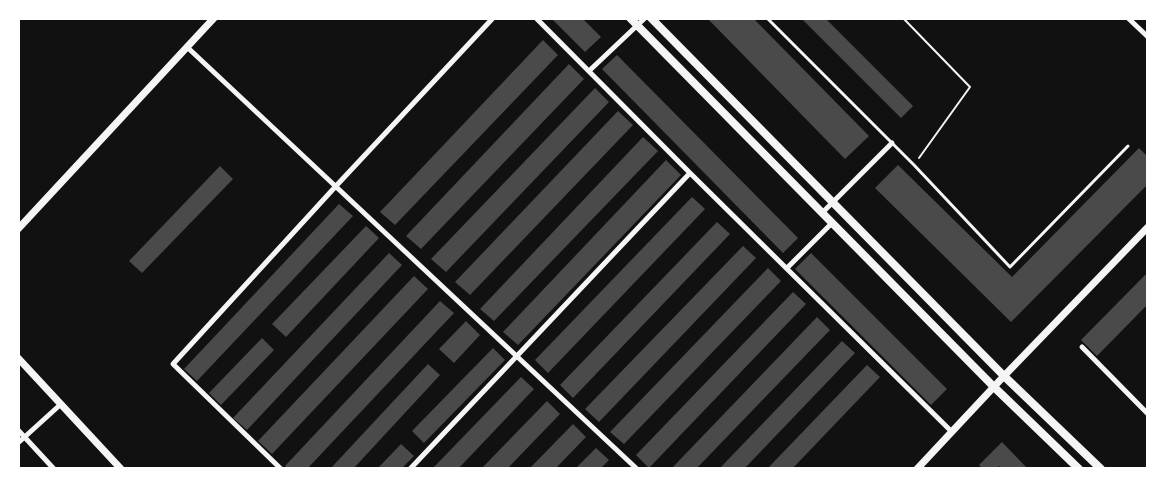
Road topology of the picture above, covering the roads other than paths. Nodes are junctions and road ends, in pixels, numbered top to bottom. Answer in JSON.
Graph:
{"nodes":[{"id":1,"x":214,"y":18,"type":"edge"},
{"id":2,"x":493,"y":18,"type":"edge"},
{"id":3,"x":536,"y":18,"type":"edge"},
{"id":4,"x":630,"y":18,"type":"edge"},
{"id":5,"x":645,"y":18,"type":"edge"},
{"id":6,"x":651,"y":18,"type":"edge"},
{"id":7,"x":767,"y":18,"type":"edge"},
{"id":8,"x":1128,"y":18,"type":"edge"},
{"id":9,"x":637,"y":25,"type":"junction"},
{"id":10,"x":1148,"y":37,"type":"edge"},
{"id":11,"x":187,"y":47,"type":"junction"},
{"id":12,"x":589,"y":71,"type":"junction"},
{"id":13,"x":892,"y":143,"type":"junction"},
{"id":14,"x":1128,"y":146,"type":"dead end"},
{"id":15,"x":690,"y":173,"type":"junction"},
{"id":16,"x":336,"y":186,"type":"junction"},
{"id":17,"x":833,"y":202,"type":"junction"},
{"id":18,"x":822,"y":213,"type":"junction"},
{"id":19,"x":832,"y":223,"type":"junction"},
{"id":20,"x":1148,"y":227,"type":"edge"},
{"id":21,"x":18,"y":229,"type":"edge"},
{"id":22,"x":787,"y":268,"type":"junction"},
{"id":23,"x":1082,"y":347,"type":"dead end"},
{"id":24,"x":516,"y":356,"type":"junction"},
{"id":25,"x":18,"y":358,"type":"edge"},
{"id":26,"x":1004,"y":376,"type":"junction"},
{"id":27,"x":994,"y":387,"type":"junction"},
{"id":28,"x":61,"y":404,"type":"junction"},
{"id":29,"x":1148,"y":414,"type":"edge"},
{"id":30,"x":18,"y":430,"type":"edge"},
{"id":31,"x":952,"y":432,"type":"junction"},
{"id":32,"x":25,"y":437,"type":"junction"},
{"id":33,"x":18,"y":444,"type":"edge"},
{"id":34,"x":54,"y":469,"type":"edge"},
{"id":35,"x":121,"y":469,"type":"edge"},
{"id":36,"x":281,"y":469,"type":"edge"},
{"id":37,"x":410,"y":469,"type":"edge"},
{"id":38,"x":637,"y":469,"type":"edge"},
{"id":39,"x":917,"y":469,"type":"edge"},
{"id":40,"x":1079,"y":469,"type":"edge"},
{"id":41,"x":1101,"y":469,"type":"edge"}],
"edges":[{"from":1,"to":11,"type":"street"},
{"from":2,"to":16,"type":"street"},
{"from":3,"to":12,"type":"street"},
{"from":4,"to":9,"type":"main road"},
{"from":5,"to":9,"type":"street"},
{"from":6,"to":17,"type":"main road"},
{"from":7,"to":13,"type":"lane"},
{"from":8,"to":10,"type":"street"},
{"from":9,"to":12,"type":"street"},
{"from":9,"to":18,"type":"main road"},
{"from":11,"to":16,"type":"street"},
{"from":11,"to":21,"type":"street"},
{"from":12,"to":15,"type":"street"},
{"from":13,"to":14,"type":"lane"},
{"from":13,"to":17,"type":"street"},
{"from":15,"to":22,"type":"street"},
{"from":15,"to":24,"type":"street"},
{"from":16,"to":24,"type":"street"},
{"from":16,"to":36,"type":"street"},
{"from":17,"to":18,"type":"street"},
{"from":17,"to":26,"type":"main road"},
{"from":18,"to":19,"type":"main road"},
{"from":19,"to":22,"type":"street"},
{"from":19,"to":27,"type":"main road"},
{"from":20,"to":26,"type":"street"},
{"from":22,"to":31,"type":"street"},
{"from":23,"to":29,"type":"street"},
{"from":24,"to":37,"type":"street"},
{"from":24,"to":38,"type":"street"},
{"from":25,"to":28,"type":"street"},
{"from":26,"to":27,"type":"street"},
{"from":26,"to":41,"type":"main road"},
{"from":27,"to":31,"type":"street"},
{"from":27,"to":40,"type":"main road"},
{"from":28,"to":32,"type":"street"},
{"from":28,"to":35,"type":"street"},
{"from":30,"to":32,"type":"street"},
{"from":31,"to":39,"type":"street"},
{"from":32,"to":33,"type":"street"},
{"from":32,"to":34,"type":"street"}]}
